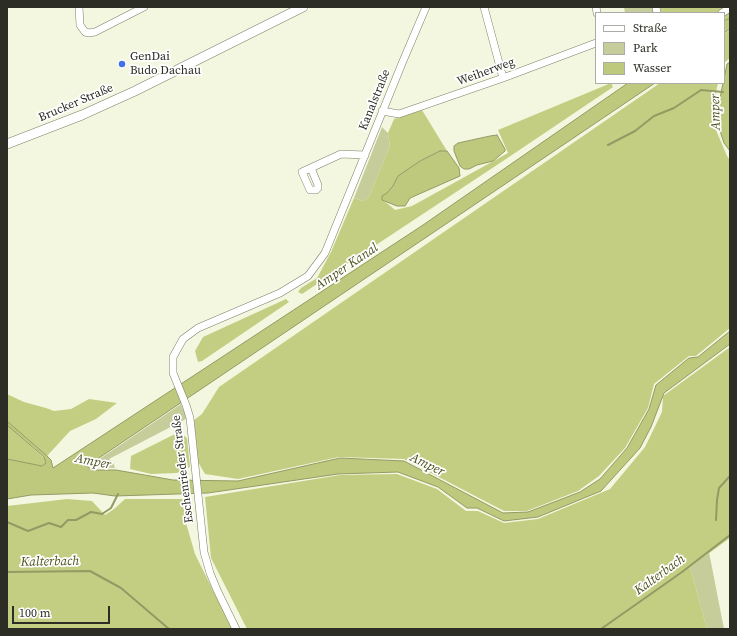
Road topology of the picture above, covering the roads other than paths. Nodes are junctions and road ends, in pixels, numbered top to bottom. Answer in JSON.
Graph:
{"nodes":[{"id":1,"x":79,"y":7,"type":"edge"},
{"id":2,"x":144,"y":7,"type":"edge"},
{"id":3,"x":303,"y":7,"type":"edge"},
{"id":4,"x":426,"y":7,"type":"edge"},
{"id":5,"x":484,"y":7,"type":"edge"},
{"id":6,"x":595,"y":43,"type":"edge"},
{"id":7,"x":503,"y":78,"type":"junction"},
{"id":8,"x":382,"y":111,"type":"junction"},
{"id":9,"x":7,"y":144,"type":"edge"},
{"id":10,"x":365,"y":155,"type":"junction"},
{"id":11,"x":311,"y":168,"type":"dead end"},
{"id":12,"x":347,"y":201,"type":"joint"},
{"id":13,"x":236,"y":629,"type":"edge"}],
"edges":[{"from":1,"to":2,"type":"street"},
{"from":3,"to":9,"type":"main road","name":"Brucker Straße"},
{"from":4,"to":8,"type":"street","name":"Kanalstraße"},
{"from":5,"to":7,"type":"street"},
{"from":6,"to":7,"type":"street","name":"Weiherweg"},
{"from":7,"to":8,"type":"street","name":"Weiherweg"},
{"from":8,"to":10,"type":"street","name":"Kanalstraße"},
{"from":10,"to":11,"type":"street"},
{"from":10,"to":12,"type":"street","name":"Kanalstraße"},
{"from":12,"to":13,"type":"street","name":"Eschenrieder Straße"}]}
